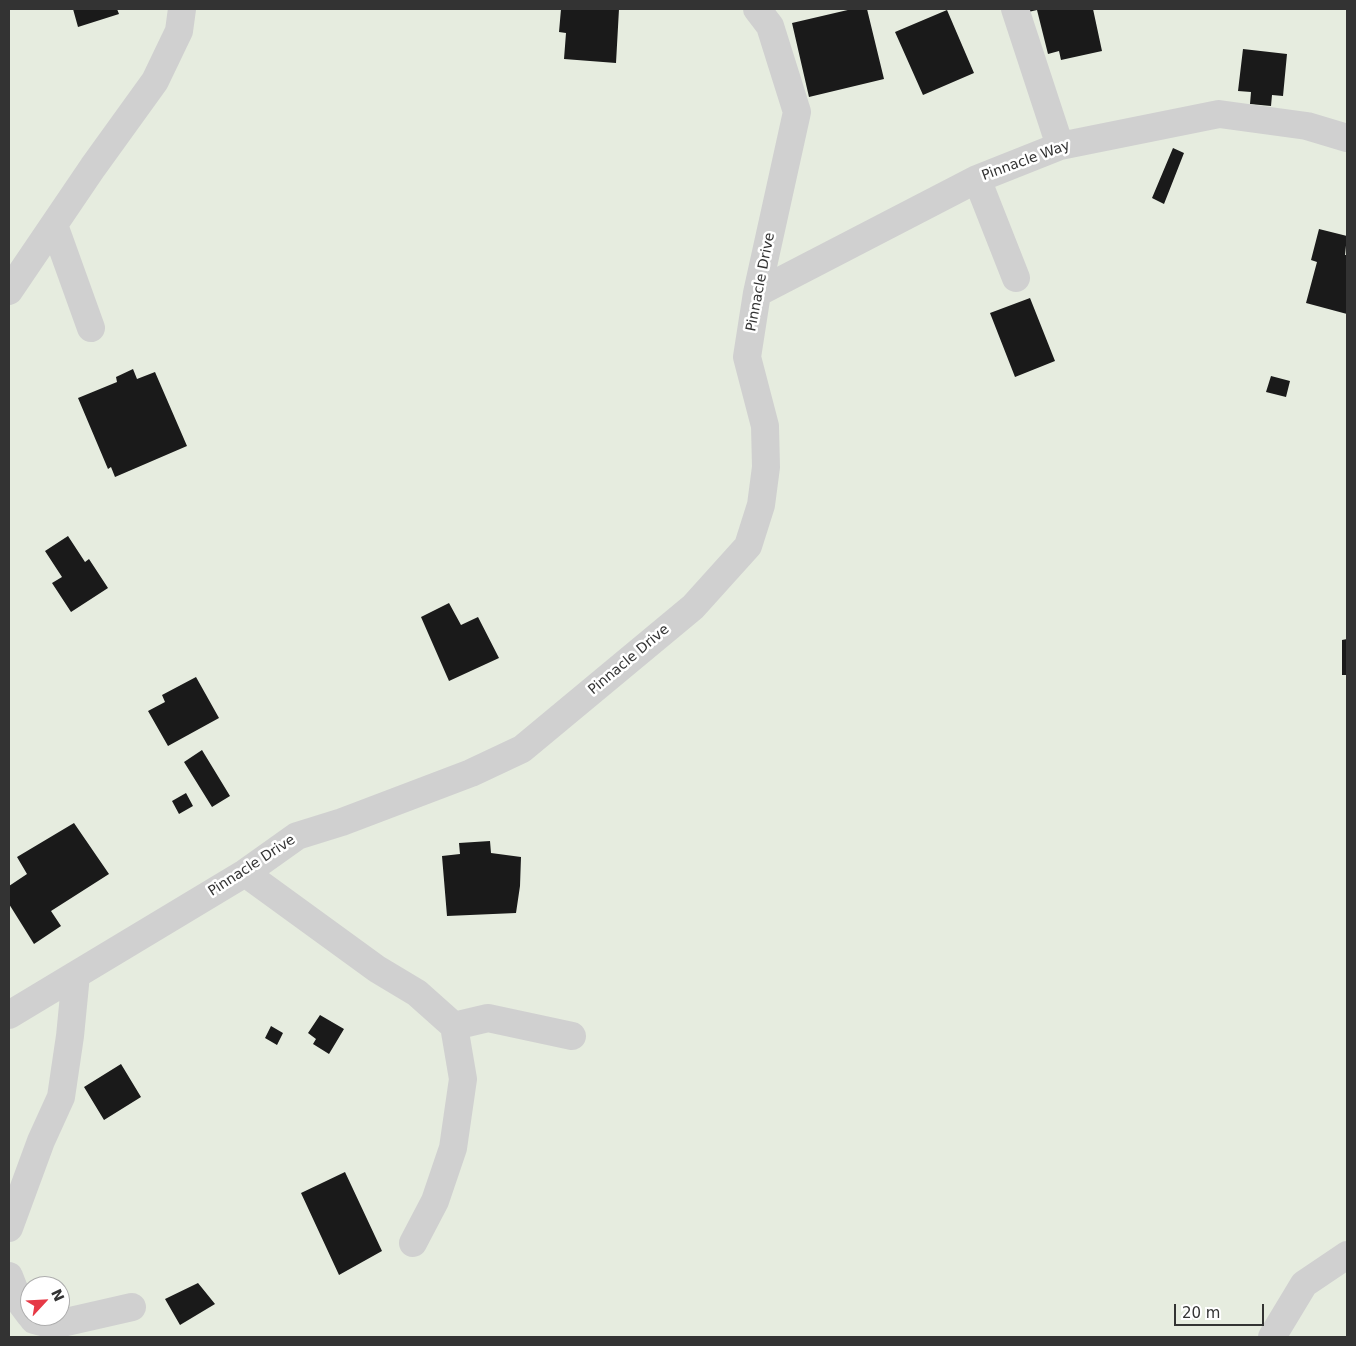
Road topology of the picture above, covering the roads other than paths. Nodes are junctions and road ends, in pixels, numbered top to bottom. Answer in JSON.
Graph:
{"nodes":[{"id":1,"x":182,"y":9,"type":"edge"},
{"id":2,"x":757,"y":9,"type":"edge"},
{"id":3,"x":1015,"y":9,"type":"edge"},
{"id":4,"x":1347,"y":138,"type":"edge"},
{"id":5,"x":1060,"y":146,"type":"junction"},
{"id":6,"x":978,"y":179,"type":"junction"},
{"id":7,"x":54,"y":225,"type":"junction"},
{"id":8,"x":1016,"y":278,"type":"dead end"},
{"id":9,"x":9,"y":291,"type":"edge"},
{"id":10,"x":757,"y":293,"type":"junction"},
{"id":11,"x":91,"y":328,"type":"dead end"},
{"id":12,"x":245,"y":873,"type":"junction"},
{"id":13,"x":76,"y":975,"type":"junction"},
{"id":14,"x":9,"y":1015,"type":"edge"},
{"id":15,"x":454,"y":1026,"type":"junction"},
{"id":16,"x":572,"y":1036,"type":"dead end"},
{"id":17,"x":9,"y":1228,"type":"edge"},
{"id":18,"x":413,"y":1243,"type":"dead end"},
{"id":19,"x":1347,"y":1255,"type":"edge"},
{"id":20,"x":9,"y":1276,"type":"edge"},
{"id":21,"x":20,"y":1302,"type":"edge"},
{"id":22,"x":132,"y":1307,"type":"dead end"},
{"id":23,"x":70,"y":1321,"type":"edge"},
{"id":24,"x":1272,"y":1337,"type":"edge"}],
"edges":[{"from":1,"to":7,"type":"street"},
{"from":2,"to":10,"type":"street","name":"Pinnacle Drive"},
{"from":3,"to":5,"type":"street"},
{"from":4,"to":5,"type":"street","name":"Pinnacle Way"},
{"from":5,"to":6,"type":"street","name":"Pinnacle Way"},
{"from":6,"to":8,"type":"street"},
{"from":6,"to":10,"type":"street","name":"Pinnacle Way"},
{"from":7,"to":9,"type":"street"},
{"from":7,"to":11,"type":"street"},
{"from":10,"to":12,"type":"street","name":"Pinnacle Drive"},
{"from":12,"to":13,"type":"street","name":"Pinnacle Drive"},
{"from":12,"to":15,"type":"street"},
{"from":13,"to":14,"type":"street","name":"Pinnacle Drive"},
{"from":13,"to":17,"type":"street"},
{"from":15,"to":16,"type":"street"},
{"from":15,"to":18,"type":"street"},
{"from":19,"to":24,"type":"street"},
{"from":20,"to":21,"type":"street"},
{"from":22,"to":23,"type":"street"}]}
